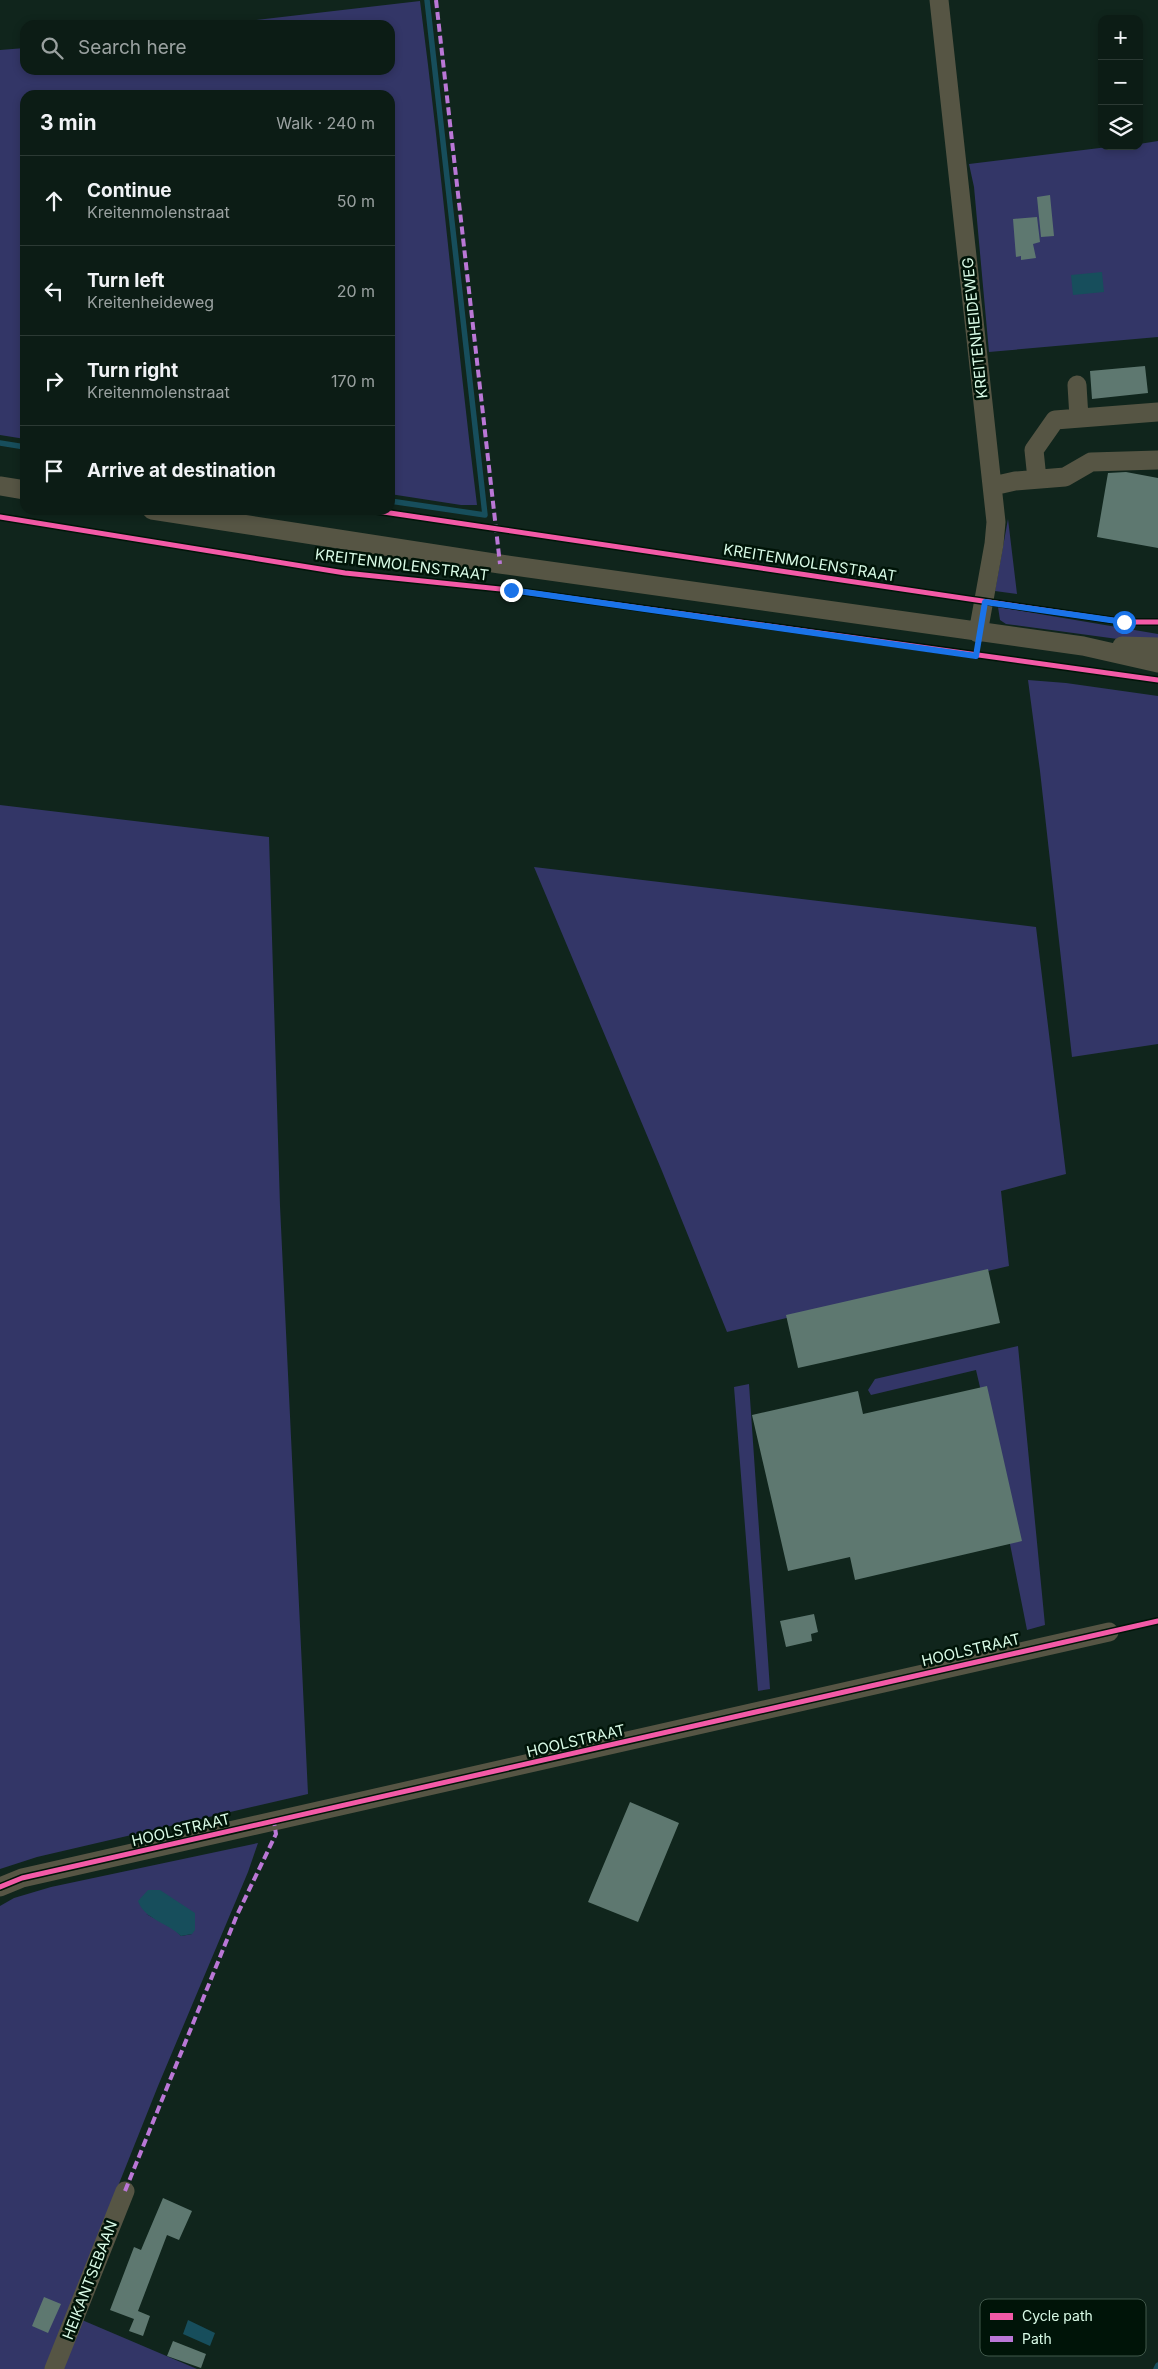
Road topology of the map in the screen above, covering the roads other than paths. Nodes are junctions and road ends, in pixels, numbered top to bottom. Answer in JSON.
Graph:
{"nodes":[{"id":1,"x":939,"y":0,"type":"edge"},
{"id":2,"x":1077,"y":385,"type":"dead end"},
{"id":3,"x":1158,"y":412,"type":"edge"},
{"id":4,"x":1079,"y":418,"type":"junction"},
{"id":5,"x":1158,"y":460,"type":"edge"},
{"id":6,"x":1037,"y":479,"type":"junction"},
{"id":7,"x":0,"y":486,"type":"edge"},
{"id":8,"x":993,"y":486,"type":"junction"},
{"id":9,"x":20,"y":489,"type":"edge"},
{"id":10,"x":184,"y":515,"type":"edge"},
{"id":11,"x":978,"y":633,"type":"junction"},
{"id":12,"x":1083,"y":646,"type":"junction"},
{"id":13,"x":1158,"y":647,"type":"edge"},
{"id":14,"x":1158,"y":663,"type":"edge"},
{"id":15,"x":1109,"y":1632,"type":"dead end"},
{"id":16,"x":0,"y":1887,"type":"edge"},
{"id":17,"x":125,"y":2191,"type":"dead end"},
{"id":18,"x":54,"y":2369,"type":"edge"}],
"edges":[{"from":1,"to":8,"type":"street","name":"KREITENHEIDEWEG"},
{"from":2,"to":4,"type":"street"},
{"from":3,"to":4,"type":"street"},
{"from":4,"to":6,"type":"street"},
{"from":5,"to":6,"type":"street"},
{"from":6,"to":8,"type":"street"},
{"from":7,"to":9,"type":"street"},
{"from":8,"to":11,"type":"street","name":"KREITENHEIDEWEG"},
{"from":10,"to":11,"type":"street","name":"KREITENMOLENSTRAAT"},
{"from":11,"to":12,"type":"street","name":"KREITENMOLENSTRAAT"},
{"from":12,"to":13,"type":"street","name":"KREITENMOLENSTRAAT"},
{"from":12,"to":14,"type":"street","name":"KREITENMOLENSTRAAT"},
{"from":15,"to":16,"type":"street","name":"HOOLSTRAAT"},
{"from":17,"to":18,"type":"street","name":"HEIKANTSEBAAN"}]}
